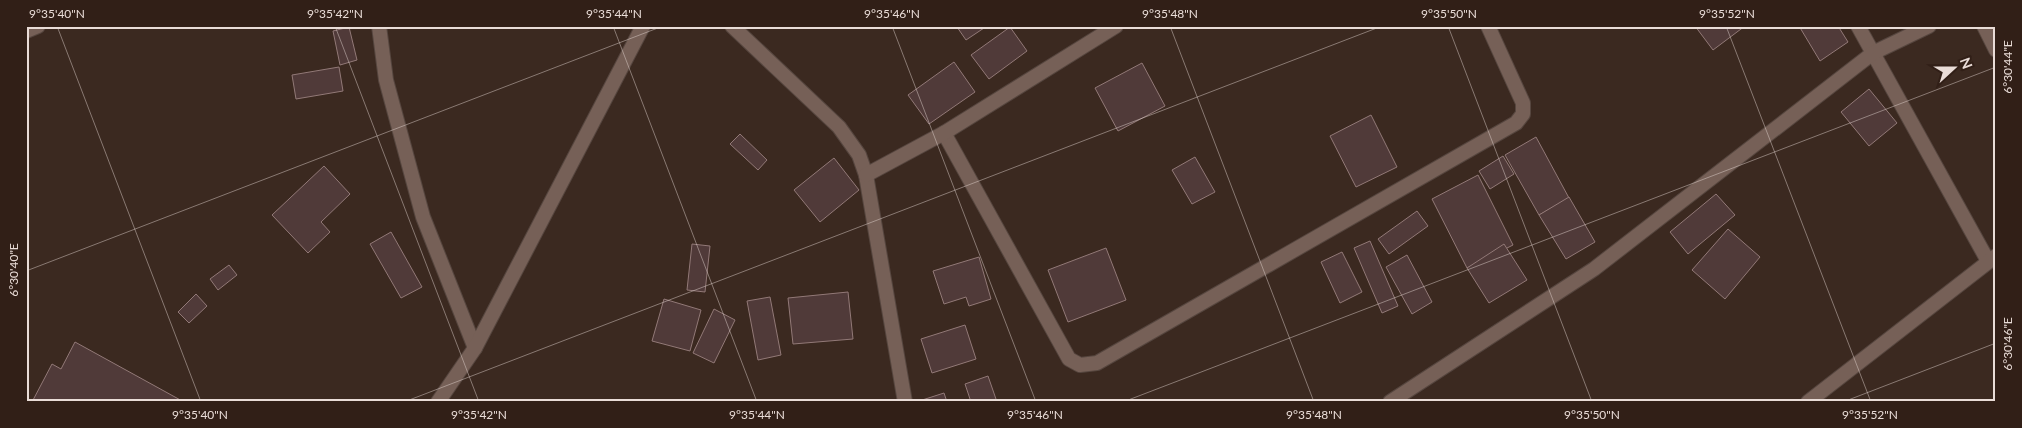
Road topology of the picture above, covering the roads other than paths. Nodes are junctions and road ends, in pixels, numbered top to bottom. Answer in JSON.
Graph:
{"nodes":[{"id":1,"x":38,"y":26,"type":"edge"},
{"id":2,"x":379,"y":26,"type":"edge"},
{"id":3,"x":643,"y":26,"type":"edge"},
{"id":4,"x":732,"y":26,"type":"edge"},
{"id":5,"x":1116,"y":26,"type":"edge"},
{"id":6,"x":1488,"y":26,"type":"edge"},
{"id":7,"x":1858,"y":26,"type":"edge"},
{"id":8,"x":1929,"y":26,"type":"edge"},
{"id":9,"x":1984,"y":26,"type":"edge"},
{"id":10,"x":26,"y":31,"type":"edge"},
{"id":11,"x":1996,"y":50,"type":"edge"},
{"id":12,"x":1873,"y":53,"type":"junction"},
{"id":13,"x":944,"y":132,"type":"junction"},
{"id":14,"x":866,"y":175,"type":"junction"},
{"id":15,"x":1992,"y":259,"type":"edge"},
{"id":16,"x":475,"y":348,"type":"junction"},
{"id":17,"x":438,"y":402,"type":"edge"},
{"id":18,"x":905,"y":402,"type":"edge"},
{"id":19,"x":1390,"y":402,"type":"edge"},
{"id":20,"x":1808,"y":402,"type":"edge"}],
"edges":[{"from":1,"to":10,"type":"street"},
{"from":2,"to":16,"type":"street"},
{"from":3,"to":16,"type":"street"},
{"from":4,"to":14,"type":"street"},
{"from":5,"to":13,"type":"street"},
{"from":6,"to":13,"type":"street"},
{"from":7,"to":12,"type":"street"},
{"from":8,"to":12,"type":"street"},
{"from":9,"to":11,"type":"street"},
{"from":12,"to":15,"type":"street"},
{"from":12,"to":19,"type":"street"},
{"from":13,"to":14,"type":"street"},
{"from":14,"to":18,"type":"street"},
{"from":15,"to":20,"type":"street"},
{"from":16,"to":17,"type":"street"}]}
